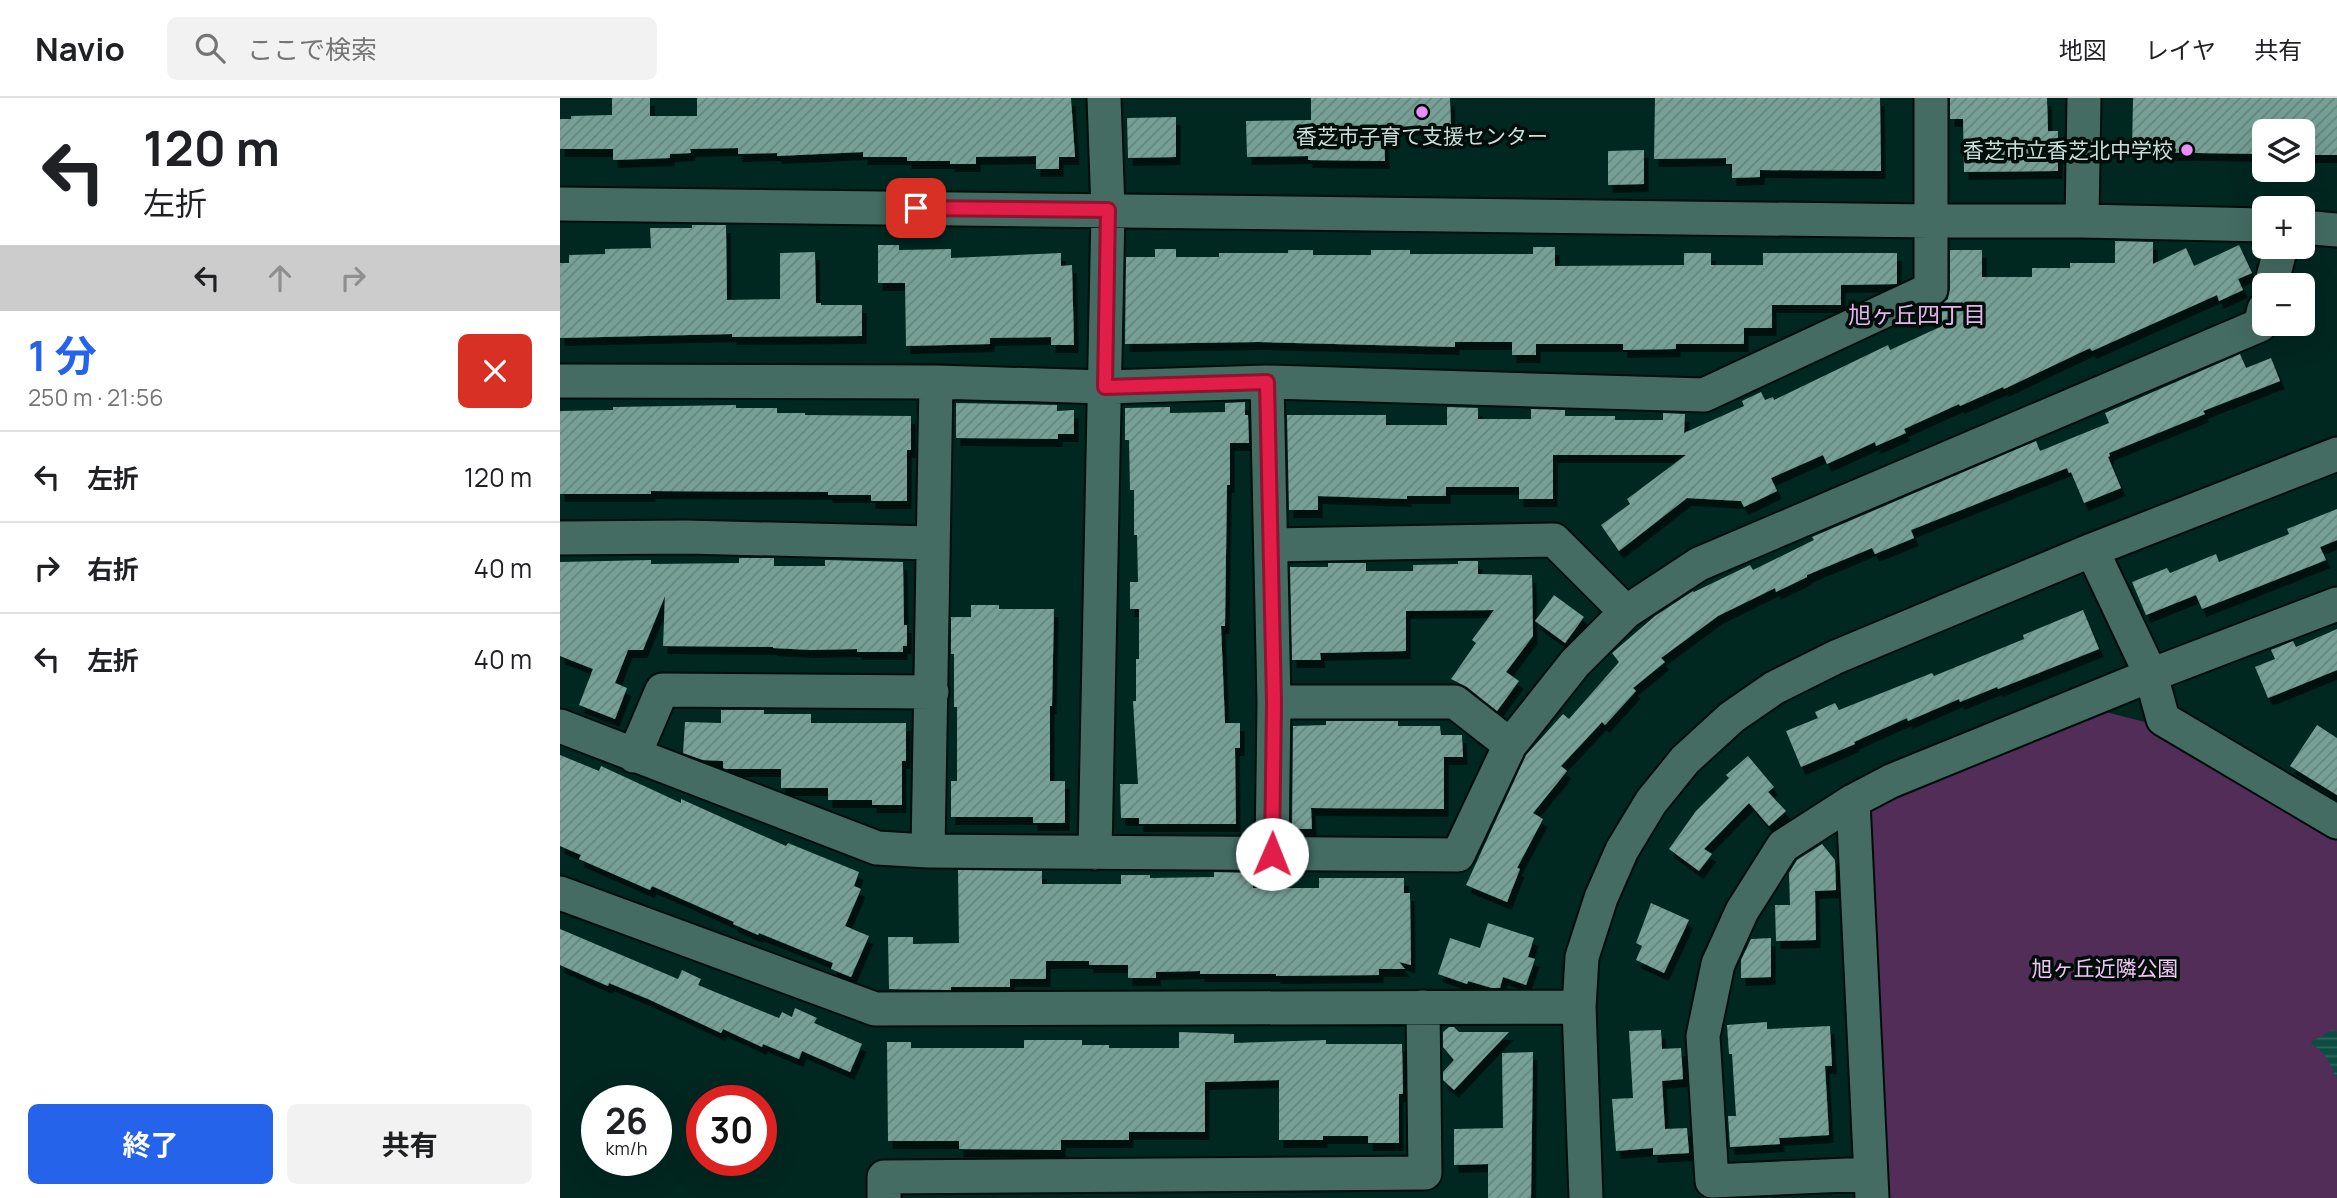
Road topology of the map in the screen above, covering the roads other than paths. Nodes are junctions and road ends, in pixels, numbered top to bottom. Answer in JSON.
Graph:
{"nodes":[{"id":1,"x":1104,"y":98,"type":"edge"},
{"id":2,"x":1931,"y":98,"type":"edge"},
{"id":3,"x":2084,"y":98,"type":"edge"},
{"id":4,"x":560,"y":204,"type":"edge"},
{"id":5,"x":1108,"y":210,"type":"junction"},
{"id":6,"x":1930,"y":221,"type":"junction"},
{"id":7,"x":2082,"y":221,"type":"junction"},
{"id":8,"x":2252,"y":225,"type":"edge"},
{"id":9,"x":2315,"y":228,"type":"edge"},
{"id":10,"x":2337,"y":230,"type":"edge"},
{"id":11,"x":2252,"y":328,"type":"edge"},
{"id":12,"x":560,"y":382,"type":"edge"},
{"id":13,"x":936,"y":382,"type":"junction"},
{"id":14,"x":1267,"y":382,"type":"junction"},
{"id":15,"x":1105,"y":387,"type":"junction"},
{"id":16,"x":2337,"y":454,"type":"edge"},
{"id":17,"x":560,"y":538,"type":"edge"},
{"id":18,"x":932,"y":543,"type":"junction"},
{"id":19,"x":1272,"y":545,"type":"junction"},
{"id":20,"x":2092,"y":550,"type":"junction"},
{"id":21,"x":2337,"y":604,"type":"edge"},
{"id":22,"x":1626,"y":612,"type":"junction"},
{"id":23,"x":2151,"y":675,"type":"junction"},
{"id":24,"x":932,"y":692,"type":"junction"},
{"id":25,"x":1274,"y":702,"type":"junction"},
{"id":26,"x":560,"y":726,"type":"edge"},
{"id":27,"x":1510,"y":745,"type":"junction"},
{"id":28,"x":634,"y":756,"type":"junction"},
{"id":29,"x":1853,"y":801,"type":"junction"},
{"id":30,"x":2337,"y":822,"type":"edge"},
{"id":31,"x":928,"y":851,"type":"junction"},
{"id":32,"x":1095,"y":853,"type":"junction"},
{"id":33,"x":1272,"y":854,"type":"junction"},
{"id":34,"x":560,"y":893,"type":"edge"},
{"id":35,"x":1423,"y":1007,"type":"junction"},
{"id":36,"x":1579,"y":1007,"type":"junction"},
{"id":37,"x":1871,"y":1186,"type":"edge"},
{"id":38,"x":884,"y":1198,"type":"edge"},
{"id":39,"x":1586,"y":1198,"type":"edge"}],
"edges":[{"from":1,"to":5,"type":"street"},
{"from":2,"to":6,"type":"street"},
{"from":3,"to":7,"type":"street"},
{"from":4,"to":5,"type":"street"},
{"from":5,"to":6,"type":"street"},
{"from":5,"to":15,"type":"street"},
{"from":6,"to":7,"type":"street"},
{"from":6,"to":14,"type":"street"},
{"from":7,"to":8,"type":"street"},
{"from":9,"to":10,"type":"street"},
{"from":11,"to":22,"type":"street"},
{"from":12,"to":13,"type":"street"},
{"from":13,"to":15,"type":"street"},
{"from":13,"to":18,"type":"street"},
{"from":14,"to":15,"type":"street"},
{"from":14,"to":19,"type":"street"},
{"from":15,"to":32,"type":"street"},
{"from":16,"to":20,"type":"street"},
{"from":17,"to":18,"type":"street"},
{"from":18,"to":24,"type":"street"},
{"from":19,"to":22,"type":"street"},
{"from":19,"to":25,"type":"street"},
{"from":20,"to":23,"type":"street"},
{"from":20,"to":36,"type":"street"},
{"from":21,"to":23,"type":"street"},
{"from":22,"to":27,"type":"street"},
{"from":23,"to":29,"type":"street"},
{"from":23,"to":30,"type":"street"},
{"from":24,"to":28,"type":"street"},
{"from":24,"to":31,"type":"street"},
{"from":25,"to":27,"type":"street"},
{"from":25,"to":33,"type":"street"},
{"from":26,"to":28,"type":"street"},
{"from":27,"to":33,"type":"street"},
{"from":28,"to":31,"type":"street"},
{"from":29,"to":37,"type":"street"},
{"from":29,"to":37,"type":"street"},
{"from":31,"to":32,"type":"street"},
{"from":32,"to":33,"type":"street"},
{"from":34,"to":35,"type":"street"},
{"from":35,"to":36,"type":"street"},
{"from":35,"to":38,"type":"street"},
{"from":36,"to":39,"type":"street"}]}
